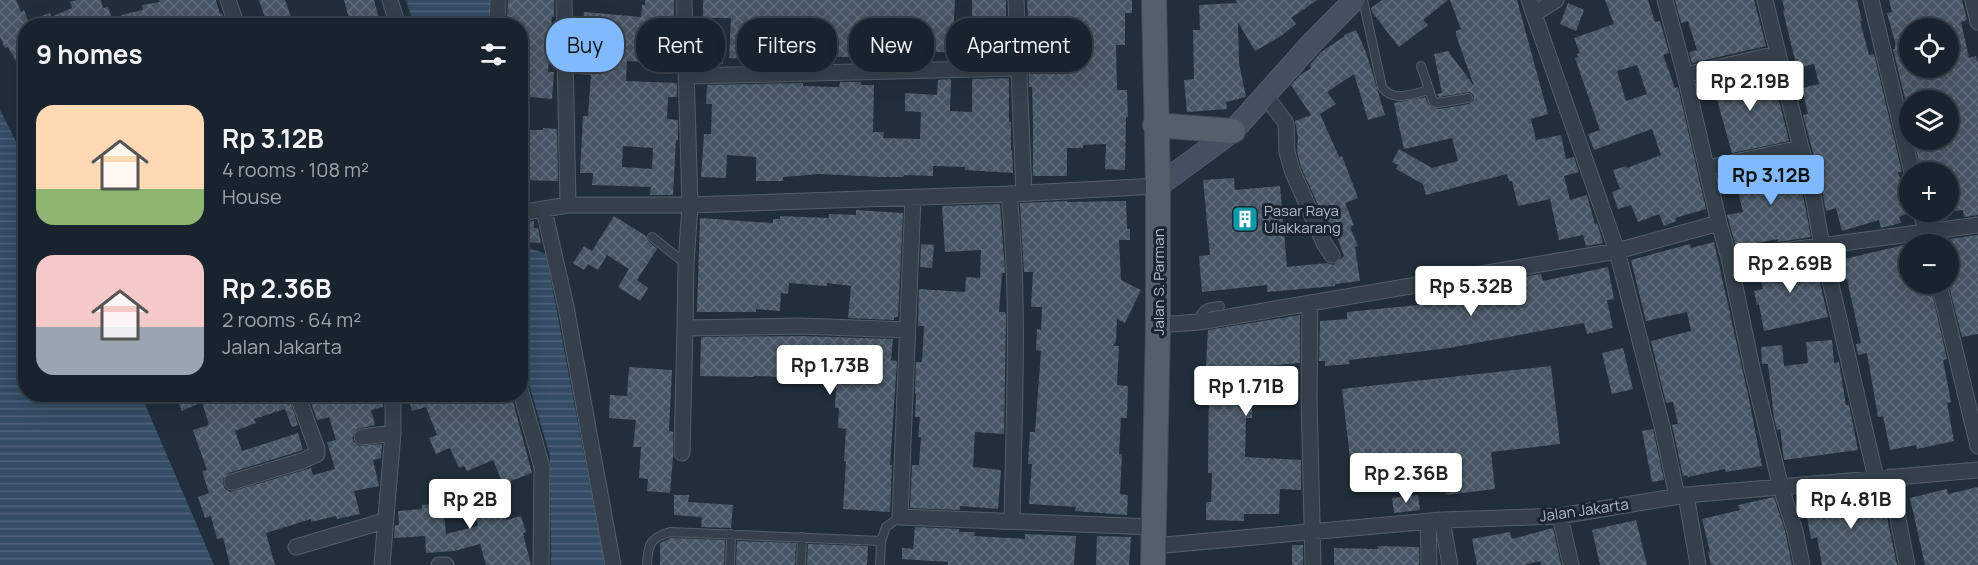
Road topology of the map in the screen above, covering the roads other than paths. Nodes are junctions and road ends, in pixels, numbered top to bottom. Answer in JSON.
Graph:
{"nodes":[{"id":1,"x":228,"y":0,"type":"edge"},
{"id":2,"x":390,"y":0,"type":"edge"},
{"id":3,"x":498,"y":0,"type":"edge"},
{"id":4,"x":564,"y":0,"type":"edge"},
{"id":5,"x":684,"y":0,"type":"edge"},
{"id":6,"x":1016,"y":0,"type":"edge"},
{"id":7,"x":1154,"y":0,"type":"edge"},
{"id":8,"x":1354,"y":0,"type":"edge"},
{"id":9,"x":1363,"y":0,"type":"edge"},
{"id":10,"x":1556,"y":0,"type":"edge"},
{"id":11,"x":1665,"y":0,"type":"edge"},
{"id":12,"x":1764,"y":0,"type":"edge"},
{"id":13,"x":1871,"y":0,"type":"edge"},
{"id":14,"x":1973,"y":0,"type":"edge"},
{"id":15,"x":1531,"y":7,"type":"edge"},
{"id":16,"x":234,"y":18,"type":"edge"},
{"id":17,"x":396,"y":18,"type":"edge"},
{"id":18,"x":497,"y":18,"type":"edge"},
{"id":19,"x":1016,"y":18,"type":"edge"},
{"id":20,"x":1978,"y":22,"type":"edge"},
{"id":21,"x":1777,"y":54,"type":"junction"},
{"id":22,"x":1421,"y":66,"type":"dead end"},
{"id":23,"x":946,"y":70,"type":"edge"},
{"id":24,"x":1017,"y":72,"type":"edge"},
{"id":25,"x":1685,"y":75,"type":"junction"},
{"id":26,"x":687,"y":76,"type":"junction"},
{"id":27,"x":1429,"y":90,"type":"junction"},
{"id":28,"x":1265,"y":95,"type":"junction"},
{"id":29,"x":1468,"y":98,"type":"dead end"},
{"id":30,"x":1155,"y":125,"type":"junction"},
{"id":31,"x":1233,"y":131,"type":"junction"},
{"id":32,"x":1801,"y":148,"type":"junction"},
{"id":33,"x":1910,"y":162,"type":"edge"},
{"id":34,"x":1707,"y":168,"type":"junction"},
{"id":35,"x":1158,"y":186,"type":"junction"},
{"id":36,"x":1016,"y":194,"type":"junction"},
{"id":37,"x":913,"y":197,"type":"junction"},
{"id":38,"x":568,"y":205,"type":"junction"},
{"id":39,"x":690,"y":205,"type":"junction"},
{"id":40,"x":544,"y":210,"type":"junction"},
{"id":41,"x":528,"y":212,"type":"edge"},
{"id":42,"x":1719,"y":223,"type":"junction"},
{"id":43,"x":1978,"y":225,"type":"edge"},
{"id":44,"x":1946,"y":234,"type":"edge"},
{"id":45,"x":652,"y":237,"type":"dead end"},
{"id":46,"x":1899,"y":241,"type":"edge"},
{"id":47,"x":1822,"y":246,"type":"junction"},
{"id":48,"x":1617,"y":251,"type":"junction"},
{"id":49,"x":1332,"y":255,"type":"dead end"},
{"id":50,"x":1729,"y":258,"type":"junction"},
{"id":51,"x":686,"y":264,"type":"junction"},
{"id":52,"x":1941,"y":294,"type":"edge"},
{"id":53,"x":1310,"y":304,"type":"junction"},
{"id":54,"x":1220,"y":306,"type":"dead end"},
{"id":55,"x":1199,"y":322,"type":"junction"},
{"id":56,"x":1158,"y":325,"type":"junction"},
{"id":57,"x":685,"y":328,"type":"junction"},
{"id":58,"x":907,"y":330,"type":"junction"},
{"id":59,"x":300,"y":402,"type":"edge"},
{"id":60,"x":393,"y":402,"type":"edge"},
{"id":61,"x":524,"y":402,"type":"edge"},
{"id":62,"x":393,"y":433,"type":"junction"},
{"id":63,"x":362,"y":437,"type":"dead end"},
{"id":64,"x":1978,"y":446,"type":"edge"},
{"id":65,"x":682,"y":453,"type":"dead end"},
{"id":66,"x":1978,"y":470,"type":"edge"},
{"id":67,"x":1883,"y":477,"type":"junction"},
{"id":68,"x":232,"y":482,"type":"dead end"},
{"id":69,"x":1781,"y":488,"type":"junction"},
{"id":70,"x":1681,"y":495,"type":"junction"},
{"id":71,"x":1560,"y":516,"type":"junction"},
{"id":72,"x":900,"y":517,"type":"junction"},
{"id":73,"x":1012,"y":520,"type":"junction"},
{"id":74,"x":1435,"y":520,"type":"junction"},
{"id":75,"x":384,"y":521,"type":"junction"},
{"id":76,"x":1314,"y":533,"type":"junction"},
{"id":77,"x":731,"y":534,"type":"junction"},
{"id":78,"x":802,"y":537,"type":"junction"},
{"id":79,"x":880,"y":541,"type":"junction"},
{"id":80,"x":1154,"y":546,"type":"edge"},
{"id":81,"x":296,"y":547,"type":"dead end"},
{"id":82,"x":382,"y":565,"type":"edge"},
{"id":83,"x":439,"y":565,"type":"edge"},
{"id":84,"x":446,"y":565,"type":"edge"},
{"id":85,"x":541,"y":565,"type":"edge"},
{"id":86,"x":613,"y":565,"type":"edge"},
{"id":87,"x":647,"y":565,"type":"edge"},
{"id":88,"x":730,"y":565,"type":"edge"},
{"id":89,"x":801,"y":565,"type":"edge"},
{"id":90,"x":880,"y":565,"type":"edge"},
{"id":91,"x":1313,"y":565,"type":"edge"},
{"id":92,"x":1429,"y":565,"type":"edge"},
{"id":93,"x":1450,"y":565,"type":"edge"},
{"id":94,"x":1571,"y":565,"type":"edge"},
{"id":95,"x":1698,"y":565,"type":"edge"},
{"id":96,"x":1802,"y":565,"type":"edge"},
{"id":97,"x":1906,"y":565,"type":"edge"}],
"edges":[{"from":1,"to":16,"type":"street"},
{"from":2,"to":17,"type":"street"},
{"from":3,"to":18,"type":"street"},
{"from":4,"to":38,"type":"street"},
{"from":5,"to":26,"type":"street"},
{"from":6,"to":19,"type":"street"},
{"from":7,"to":30,"type":"main road","name":"Jalan S. Parman"},
{"from":8,"to":28,"type":"main road"},
{"from":9,"to":27,"type":"lane"},
{"from":10,"to":15,"type":"street"},
{"from":11,"to":25,"type":"street"},
{"from":12,"to":21,"type":"street"},
{"from":13,"to":33,"type":"street"},
{"from":14,"to":20,"type":"street"},
{"from":15,"to":48,"type":"street"},
{"from":21,"to":25,"type":"street"},
{"from":21,"to":32,"type":"street"},
{"from":22,"to":27,"type":"lane"},
{"from":23,"to":26,"type":"street"},
{"from":24,"to":36,"type":"street"},
{"from":25,"to":34,"type":"street"},
{"from":26,"to":39,"type":"street"},
{"from":27,"to":29,"type":"lane"},
{"from":28,"to":31,"type":"main road"},
{"from":28,"to":49,"type":"street"},
{"from":30,"to":31,"type":"main road"},
{"from":30,"to":35,"type":"main road","name":"Jalan S. Parman"},
{"from":31,"to":35,"type":"main road"},
{"from":32,"to":34,"type":"street"},
{"from":32,"to":47,"type":"street"},
{"from":34,"to":42,"type":"street"},
{"from":35,"to":36,"type":"street"},
{"from":35,"to":56,"type":"main road","name":"Jalan S. Parman"},
{"from":36,"to":37,"type":"street"},
{"from":36,"to":73,"type":"street"},
{"from":37,"to":39,"type":"street"},
{"from":37,"to":58,"type":"street"},
{"from":38,"to":39,"type":"street"},
{"from":38,"to":40,"type":"street"},
{"from":39,"to":51,"type":"street"},
{"from":40,"to":41,"type":"street"},
{"from":40,"to":86,"type":"street"},
{"from":42,"to":48,"type":"street"},
{"from":42,"to":50,"type":"street"},
{"from":43,"to":44,"type":"street"},
{"from":45,"to":51,"type":"lane"},
{"from":46,"to":47,"type":"street"},
{"from":47,"to":50,"type":"street"},
{"from":47,"to":67,"type":"street"},
{"from":48,"to":53,"type":"street"},
{"from":48,"to":70,"type":"street"},
{"from":50,"to":69,"type":"street"},
{"from":51,"to":57,"type":"street"},
{"from":52,"to":64,"type":"street"},
{"from":53,"to":55,"type":"street"},
{"from":53,"to":76,"type":"street"},
{"from":54,"to":55,"type":"lane"},
{"from":55,"to":56,"type":"street"},
{"from":56,"to":80,"type":"main road","name":"Jalan S. Parman"},
{"from":57,"to":58,"type":"street"},
{"from":57,"to":65,"type":"street"},
{"from":58,"to":72,"type":"street"},
{"from":59,"to":68,"type":"street"},
{"from":60,"to":62,"type":"street"},
{"from":61,"to":85,"type":"street"},
{"from":62,"to":63,"type":"street"},
{"from":62,"to":75,"type":"street"},
{"from":66,"to":67,"type":"street","name":"Jalan Jakarta"},
{"from":67,"to":69,"type":"street","name":"Jalan Jakarta"},
{"from":67,"to":97,"type":"street"},
{"from":69,"to":70,"type":"street","name":"Jalan Jakarta"},
{"from":69,"to":96,"type":"street"},
{"from":70,"to":71,"type":"street","name":"Jalan Jakarta"},
{"from":70,"to":95,"type":"street"},
{"from":71,"to":74,"type":"street","name":"Jalan Jakarta"},
{"from":71,"to":94,"type":"street"},
{"from":72,"to":73,"type":"street","name":"Jalan Jakarta"},
{"from":72,"to":79,"type":"lane"},
{"from":73,"to":80,"type":"street","name":"Jalan Jakarta"},
{"from":74,"to":76,"type":"street","name":"Jalan Jakarta"},
{"from":74,"to":92,"type":"street"},
{"from":74,"to":93,"type":"street"},
{"from":75,"to":81,"type":"street"},
{"from":75,"to":82,"type":"street"},
{"from":76,"to":80,"type":"street","name":"Jalan Jakarta"},
{"from":76,"to":91,"type":"street"},
{"from":77,"to":78,"type":"lane"},
{"from":77,"to":87,"type":"lane"},
{"from":77,"to":88,"type":"lane"},
{"from":78,"to":79,"type":"lane"},
{"from":78,"to":89,"type":"lane"},
{"from":79,"to":90,"type":"lane"},
{"from":83,"to":84,"type":"street"}]}
